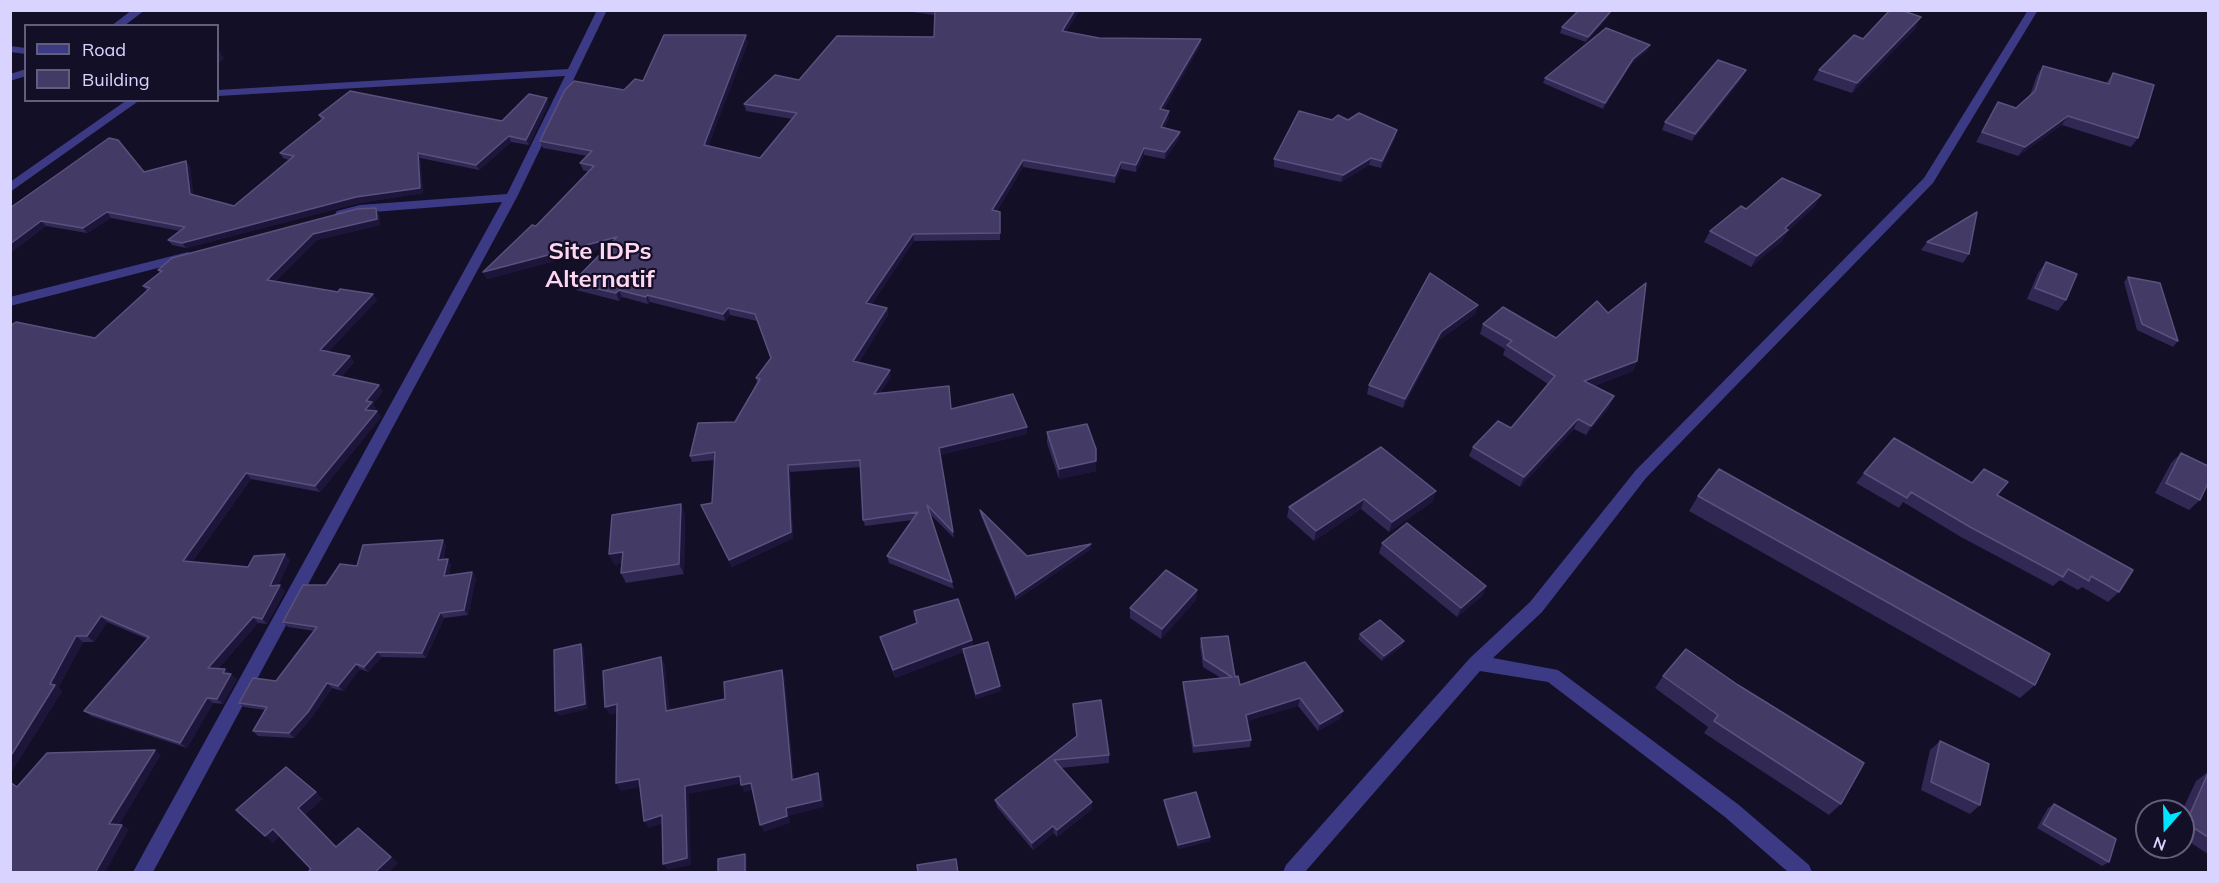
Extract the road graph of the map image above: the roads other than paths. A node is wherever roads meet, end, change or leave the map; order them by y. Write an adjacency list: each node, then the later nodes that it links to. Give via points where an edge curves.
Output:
1 (140, 10): 4 (street)
2 (602, 10): 5 (street)
3 (2033, 10): 13 (street, via 1929,180 1641,474 1536,607)
4 (119, 24)
5 (570, 72): 6 (street); 9 (street)
6 (219, 93)
7 (132, 102): 8 (street)
8 (10, 188)
9 (511, 197): 10 (street, via 360,209); 14 (street)
10 (326, 218)
11 (202, 252): 12 (street)
12 (10, 302)
13 (1476, 663): 15 (street); 16 (street, via 1552,675 1732,811)
14 (143, 873)
15 (1293, 873)
16 (1802, 873)

